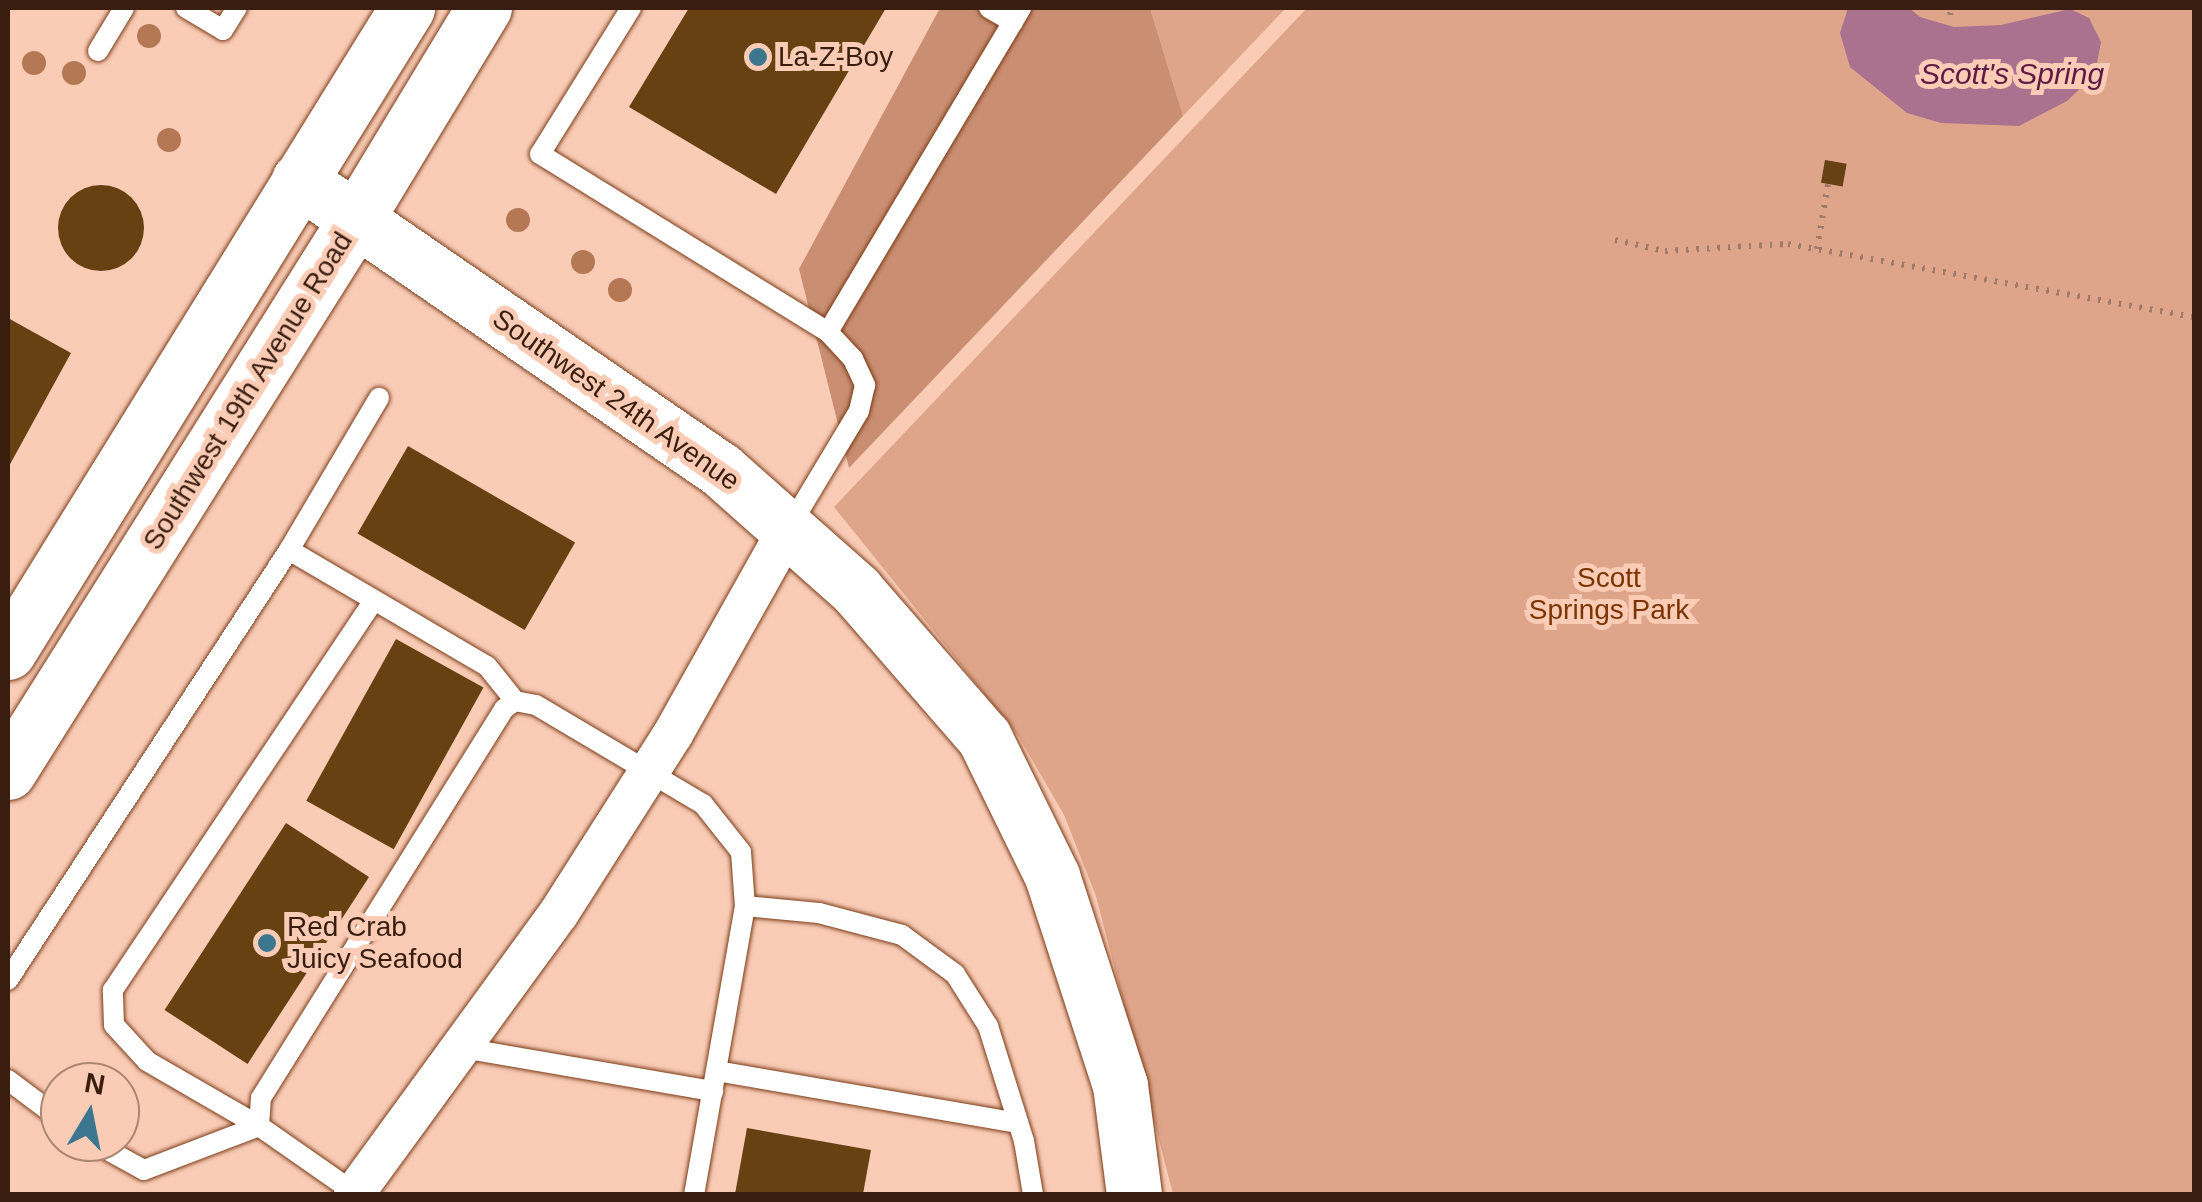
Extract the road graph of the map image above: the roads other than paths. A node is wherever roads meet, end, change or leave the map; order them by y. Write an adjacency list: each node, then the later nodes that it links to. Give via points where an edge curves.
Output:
1 (124, 8): 9 (lane)
2 (186, 8): 3 (lane, via 223,30)
3 (237, 8)
4 (407, 8): 10 (main road)
5 (484, 8): 11 (main road, Southwest 19th Avenue Road)
6 (631, 8): 12 (lane, via 540,154)
7 (989, 8): 8 (lane)
8 (1017, 15): 12 (lane)
9 (98, 51)
10 (299, 180): 11 (main road, Southwest 24th Avenue); 17 (main road)
11 (356, 219): 14 (main road, Southwest 24th Avenue, via 722,470); 19 (main road, Southwest 19th Avenue Road)
12 (828, 332): 14 (lane, via 866,385 859,411)
13 (379, 398): 15 (lane)
14 (788, 530): 20 (street); 33 (main road, Southwest 24th Avenue, via 856,590 984,737 1052,876 1120,1085)
15 (288, 550): 16 (lane); 22 (lane)
16 (374, 600): 18 (lane, via 487,666); 28 (lane, via 113,990 114,1025 147,1060)
17 (8, 652)
18 (515, 701): 20 (lane, via 536,704); 28 (lane, via 261,1098)
19 (8, 772)
20 (648, 772): 21 (lane, via 703,804 741,852); 23 (street)
21 (745, 906): 25 (lane); 27 (lane, via 819,913 902,935 955,974 988,1026)
22 (8, 980)
23 (463, 1048): 25 (lane); 30 (street)
24 (8, 1080): 26 (lane)
25 (715, 1081): 27 (lane); 31 (lane)
26 (40, 1104)
27 (1018, 1122): 32 (lane)
28 (259, 1126): 29 (lane, via 144,1170); 30 (lane)
29 (129, 1162)
30 (354, 1194)
31 (694, 1194)
32 (1033, 1194)
33 (1134, 1194)

